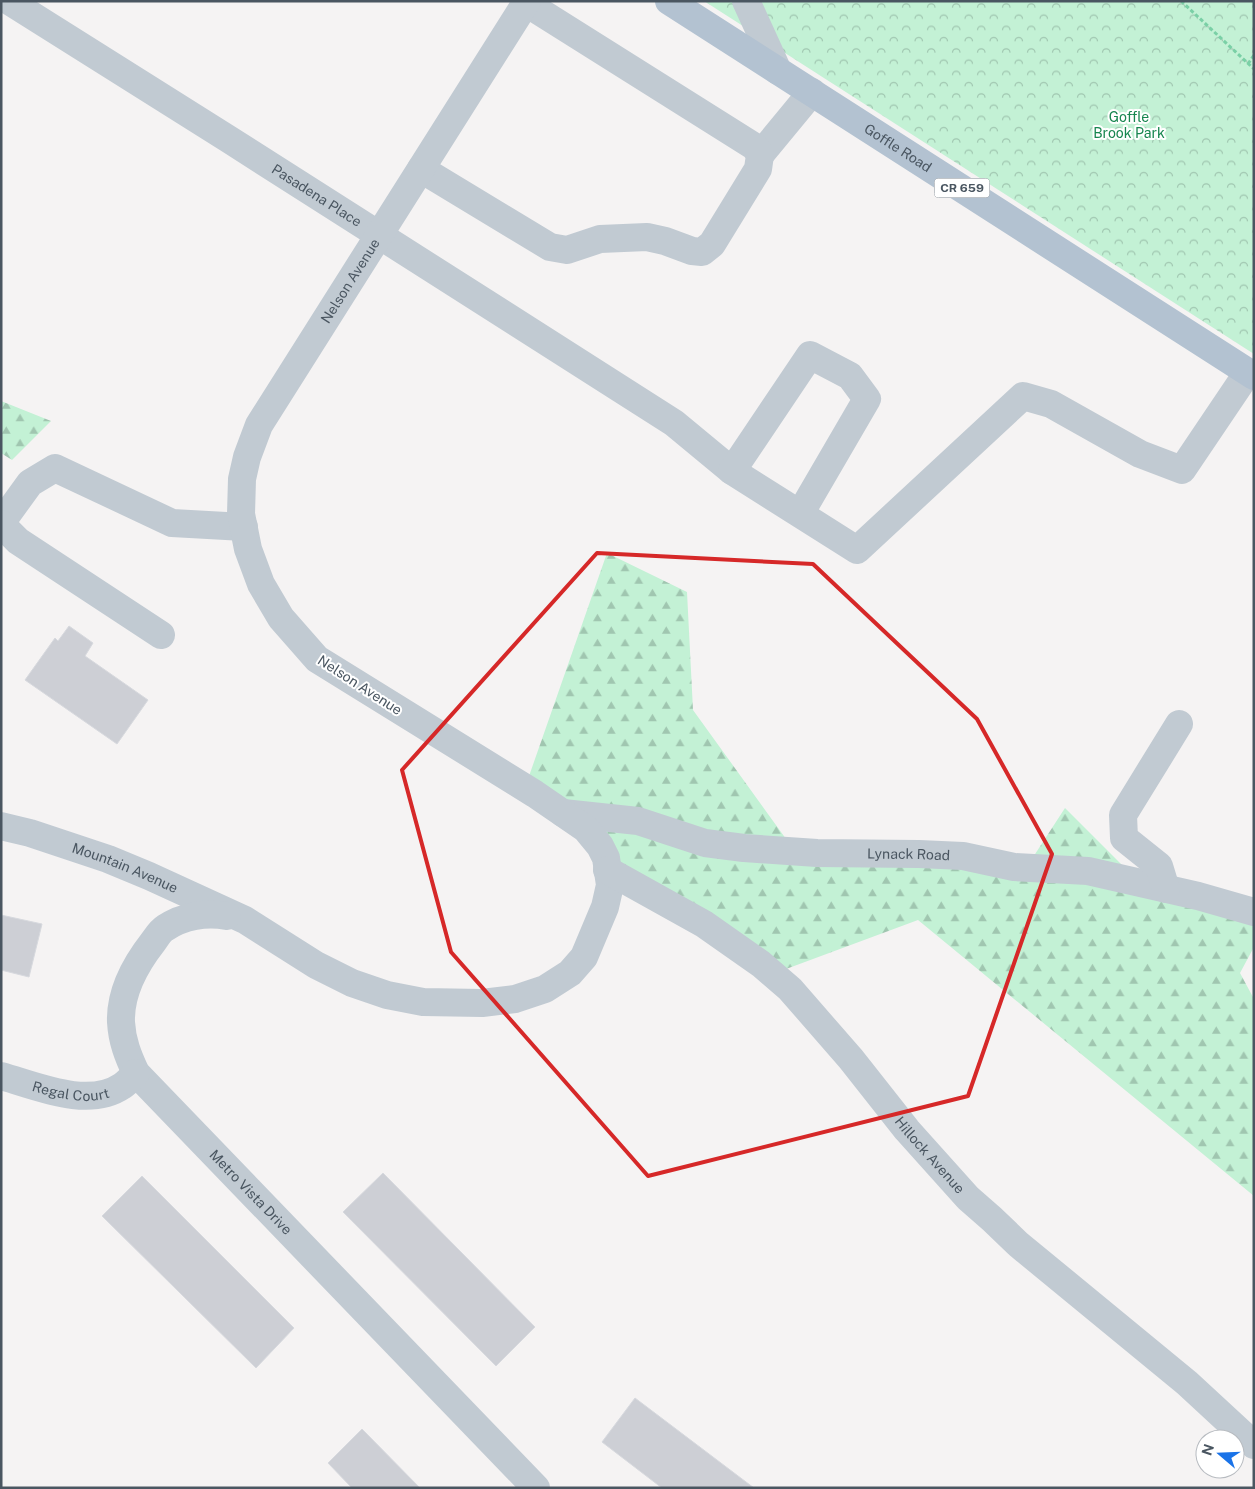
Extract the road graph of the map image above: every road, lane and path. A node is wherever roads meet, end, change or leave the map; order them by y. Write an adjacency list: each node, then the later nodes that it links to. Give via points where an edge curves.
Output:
1 (9, 1): 13 (street, Pasadena Place)
2 (669, 1): 9 (main road, Goffle Road / CR 659)
3 (746, 1): 9 (street)
4 (1181, 1): 7 (path)
5 (527, 2): 11 (street, via 755,147); 12 (street, Nelson Avenue)
6 (1254, 55): 7 (path)
7 (1248, 64): 8 (path)
8 (1254, 69)
9 (778, 71): 10 (main road, Goffle Road / CR 659)
10 (812, 92): 11 (street); 14 (main road, Goffle Road / CR 659)
11 (760, 156): 12 (street, via 753,178 712,244 702,252 647,237 600,239 567,250 550,247)
12 (421, 169): 13 (street, Nelson Avenue)
13 (380, 235): 15 (street, Pasadena Place, via 674,423); 18 (street, Nelson Avenue, via 259,425 242,479)
14 (1251, 374): 16 (street, Pasadena Place, via 1182,470 1140,454 1051,404 1024,396 857,550)
15 (732, 471): 16 (street, Pasadena Place); 16 (street, via 810,355 850,376 867,399)
16 (800, 514)
17 (1, 524): 18 (street, via 30,483 56,468 172,523); 19 (street, via 18,541)
18 (244, 527): 21 (street, Nelson Avenue, via 261,584 281,618 317,659)
19 (161, 636)
20 (1179, 724): 24 (street, via 1123,815 1124,838 1159,866)
21 (562, 813): 23 (street, Nelson Avenue, via 586,829 600,846); 24 (street, Lynack Road, via 638,821 705,843 744,848 963,856 1014,867 1088,871)
22 (1, 826): 26 (street, Mountain Avenue, via 108,859)
23 (607, 870): 26 (street, Nelson Avenue, via 610,885 605,907 584,957 570,973 545,989 515,999 482,1003 423,1002 387,995 352,983 316,965); 29 (street, Hillock Avenue, via 704,924 762,964 790,989 968,1198 1018,1244 1187,1383)
24 (1166, 889): 25 (street, Lynack Road)
25 (1254, 912)
26 (245, 920): 27 (street, Metro Vista Drive, via 214,914 188,917 163,928 149,947 135,967 124,995 121,1022 124,1048)
27 (136, 1073): 28 (street, Regal Court, via 122,1086 106,1094 84,1097); 30 (street, Metro Vista Drive)
28 (1, 1076)
29 (1254, 1445)
30 (536, 1488)

